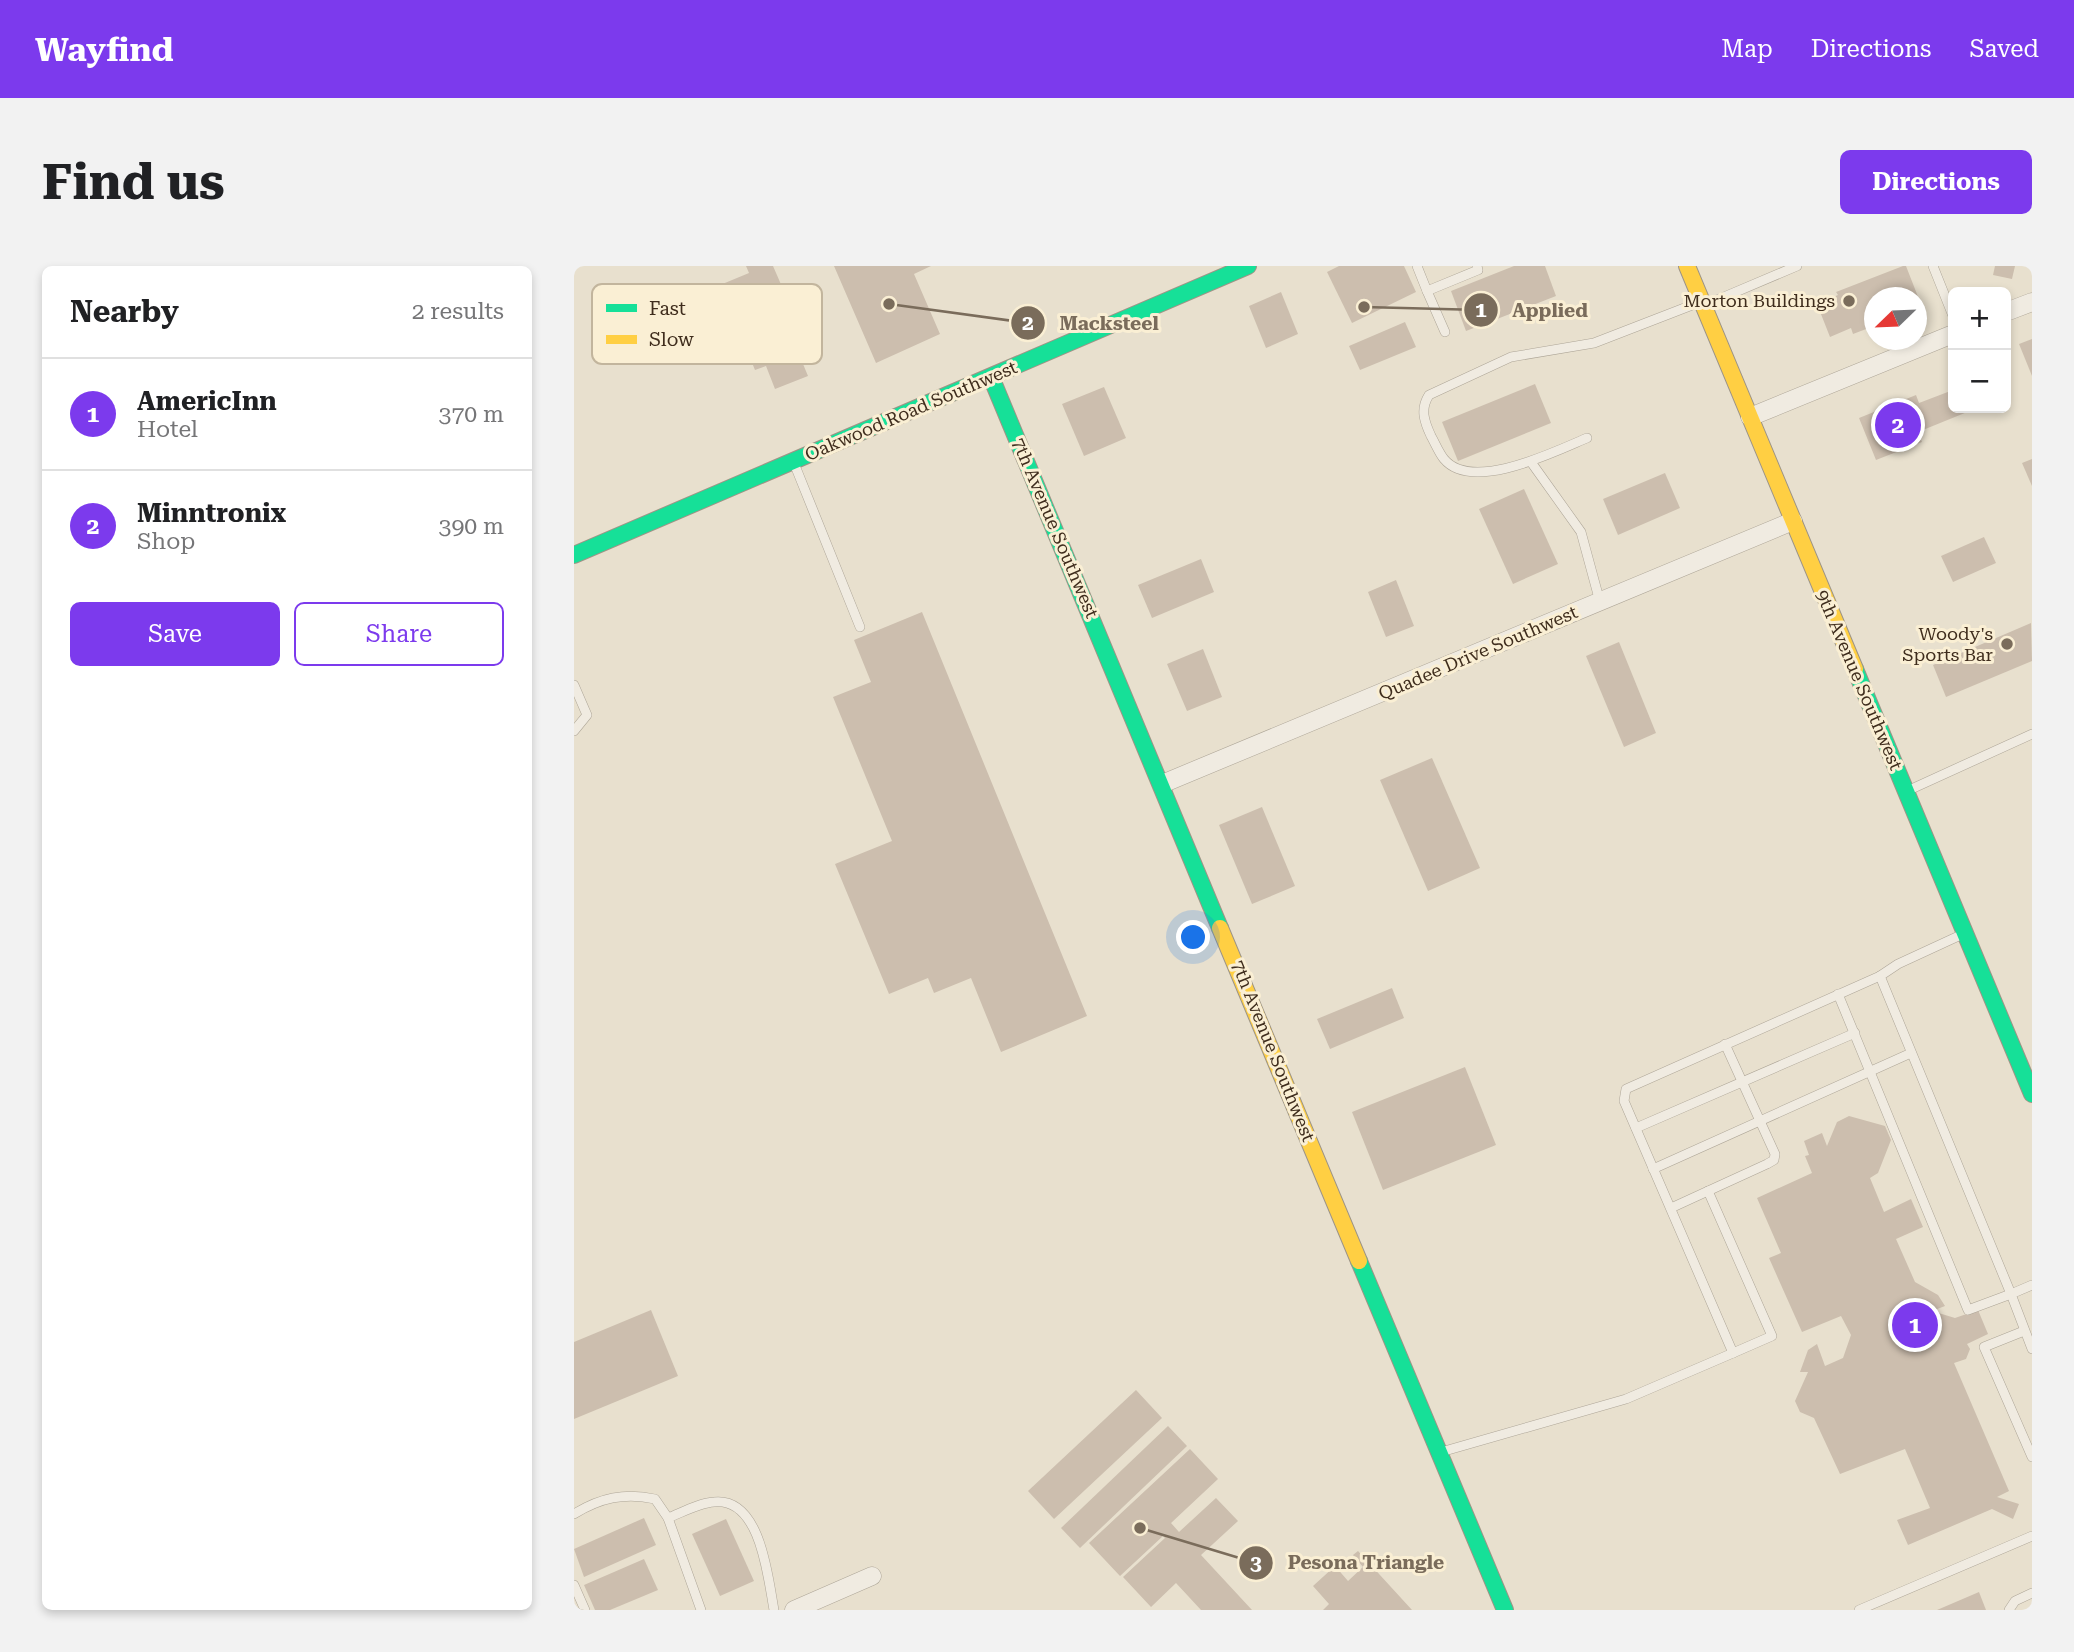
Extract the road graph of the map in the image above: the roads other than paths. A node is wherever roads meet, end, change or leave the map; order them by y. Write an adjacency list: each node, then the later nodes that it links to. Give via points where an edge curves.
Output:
1 (1248, 266): 14 (street, Oakwood Road Southwest)
2 (1417, 266): 7 (lane)
3 (1687, 266): 9 (street, 9th Avenue Southwest)
4 (1797, 266): 9 (lane)
5 (1933, 266): 10 (lane)
6 (1481, 267): 7 (lane)
7 (1427, 291): 12 (lane)
8 (2032, 302): 11 (street)
9 (1703, 304): 15 (street, 9th Avenue Southwest); 17 (lane, via 1594,343 1511,356 1429,395 1423,405 1425,424 1446,461 1470,473)
10 (1948, 304)
11 (2011, 311)
12 (1445, 332)
13 (1948, 336): 15 (street)
14 (991, 377): 18 (street, Oakwood Road Southwest); 26 (street, 7th Avenue Southwest)
15 (1750, 417): 19 (street, 9th Avenue Southwest)
16 (1587, 438): 17 (lane)
17 (1531, 461): 21 (lane, via 1581,532)
18 (793, 462): 20 (street, Oakwood Road Southwest); 22 (lane)
19 (1793, 521): 21 (street, Quadee Drive Southwest); 27 (street, 9th Avenue Southwest)
20 (574, 555)
21 (1600, 602): 26 (street, Quadee Drive Southwest)
22 (860, 627)
23 (574, 685): 24 (lane, via 587,715)
24 (574, 731)
25 (2032, 734): 27 (lane)
26 (1163, 784): 47 (street, 7th Avenue Southwest)
27 (1906, 791): 28 (street, 9th Avenue Southwest)
28 (1965, 933): 29 (lane); 36 (street, 9th Avenue Southwest)
29 (1880, 976): 30 (lane); 33 (lane)
30 (1838, 995): 31 (lane); 32 (lane)
31 (1855, 1033): 34 (lane); 35 (lane)
32 (1725, 1044): 35 (lane); 38 (lane, via 1626,1089 1624,1101)
33 (1911, 1053): 34 (lane); 43 (lane)
34 (1871, 1072): 37 (lane); 43 (lane, via 1969,1312)
35 (1742, 1082): 37 (lane); 38 (lane)
36 (2032, 1094)
37 (1760, 1122): 39 (lane); 40 (lane, via 1774,1160)
38 (1636, 1128): 39 (lane)
39 (1653, 1169): 41 (lane)
40 (1708, 1191): 41 (lane); 46 (lane, via 1772,1336)
41 (1671, 1208): 46 (lane)
42 (2032, 1285): 43 (lane)
43 (2011, 1294): 44 (lane)
44 (2024, 1331): 45 (lane); 48 (lane, via 1982,1343)
45 (2032, 1349)
46 (1733, 1353): 47 (lane, via 1626,1399)
47 (1440, 1452): 59 (street, 7th Avenue Southwest)
48 (2032, 1457)
49 (574, 1514): 50 (lane, via 608,1497 636,1494 655,1499)
50 (668, 1518): 56 (lane); 57 (lane, via 714,1502 729,1503 743,1512 761,1542)
51 (2032, 1536): 60 (lane)
52 (872, 1576): 58 (street)
53 (574, 1585): 55 (lane)
54 (2032, 1593): 61 (lane, via 2015,1601)
55 (584, 1610)
56 (701, 1610)
57 (774, 1610)
58 (794, 1610)
59 (1505, 1610)
60 (1859, 1610)
61 (2009, 1610)

